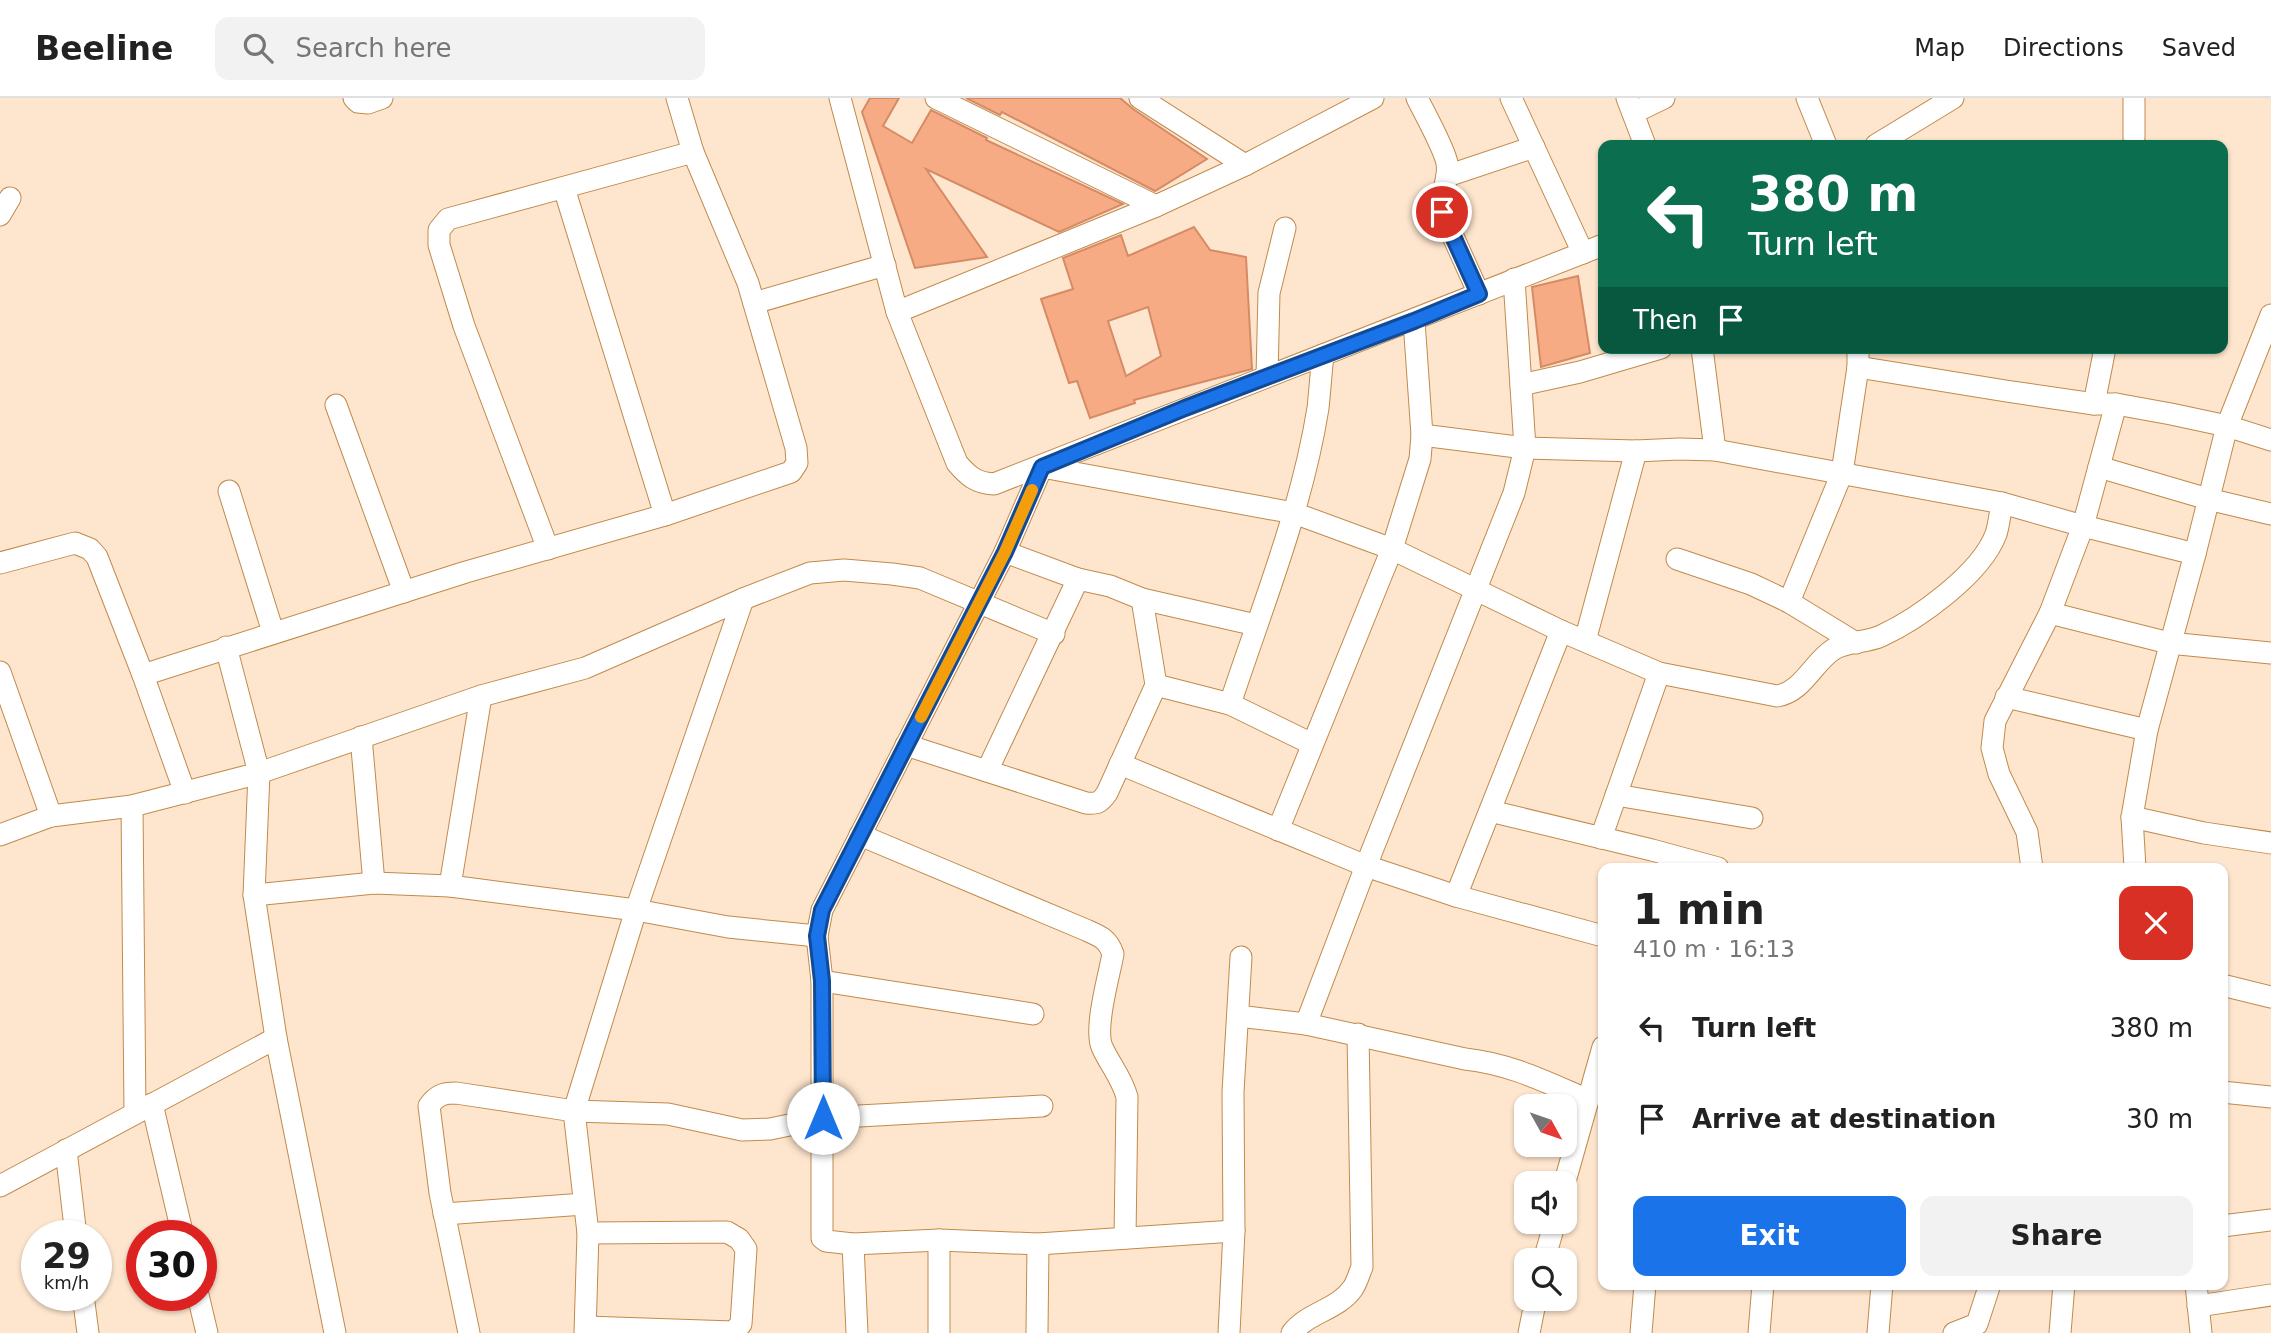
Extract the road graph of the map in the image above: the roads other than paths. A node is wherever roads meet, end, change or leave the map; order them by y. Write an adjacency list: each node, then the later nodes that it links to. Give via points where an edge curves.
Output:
1 (354, 98): 2 (street, via 368,103)
2 (382, 98)
3 (677, 98): 20 (street)
4 (840, 98): 27 (street)
5 (936, 98): 24 (street)
6 (1140, 98): 21 (street)
7 (1373, 98): 21 (street)
8 (1417, 98): 22 (street, via 1447,162)
9 (1511, 98): 19 (street)
10 (1664, 98): 14 (street)
11 (1807, 98): 17 (street)
12 (1951, 98): 18 (street)
13 (2134, 98): 15 (street)
14 (1630, 106): 16 (street)
15 (2134, 138)
16 (1643, 140)
17 (1824, 140)
18 (1885, 140)
19 (1534, 147): 22 (street); 26 (street)
20 (693, 152): 23 (street); 30 (street)
21 (1245, 165): 24 (street)
22 (1447, 176): 29 (street, via 1440,198 1442,212)
23 (564, 188): 57 (street); 59 (street, via 448,219 439,230 439,244 464,326)
24 (1156, 206): 31 (street)
25 (1285, 228): 39 (street, via 1269,293)
26 (1593, 249): 28 (street)
27 (885, 265): 30 (street); 31 (street)
28 (1514, 279): 29 (street); 40 (street)
29 (1479, 294): 33 (street)
30 (754, 303): 57 (street, via 797,463 791,472)
31 (897, 312): 49 (street, via 957,463 968,476 982,484 994,484)
32 (2271, 318): 43 (street)
33 (1414, 321): 37 (street); 44 (street)
34 (1641, 354): 40 (street)
35 (1703, 354): 47 (street)
36 (2105, 354): 41 (street)
37 (1322, 355): 39 (street); 55 (street, via 1318,406)
38 (1858, 358): 41 (street); 51 (street)
39 (1267, 376): 49 (street)
40 (1521, 385): 46 (street)
41 (2105, 404): 43 (street); 50 (street)
42 (336, 405): 67 (street)
43 (2227, 426): 45 (street); 53 (street)
44 (1422, 435): 46 (street); 60 (street, via 1420,459)
45 (2271, 440)
46 (1525, 448): 48 (street); 66 (street, via 1514,493)
47 (1715, 450): 48 (street); 51 (street)
48 (1636, 451): 77 (street)
49 (1042, 467): 55 (street); 61 (street)
50 (2099, 467): 53 (street); 58 (street)
51 (1842, 473): 54 (street); 70 (street)
52 (229, 491): 75 (street)
53 (2208, 499): 56 (street); 62 (street)
54 (2002, 503): 58 (street); 78 (street, via 1996,534 1980,561 1946,596 1883,635)
55 (1294, 513): 60 (street); 73 (street)
56 (2271, 514)
57 (665, 515): 59 (street)
58 (2083, 526): 62 (street); 72 (street)
59 (548, 549): 67 (street)
60 (1392, 549): 66 (street); 92 (street)
61 (1005, 552): 65 (street); 71 (street)
62 (2195, 554): 79 (street)
63 (1677, 559): 70 (street)
64 (0, 563): 84 (street, via 75,543 90,549 97,556)
65 (1078, 579): 69 (street); 76 (street)
66 (1476, 590): 74 (street); 113 (street)
67 (404, 592): 75 (street)
68 (743, 599): 71 (street, via 810,573 844,570 920,578); 86 (street, via 585,668); 118 (street)
69 (1142, 599): 73 (street); 85 (street)
70 (1789, 602): 78 (street)
71 (979, 604): 76 (street); 93 (street)
72 (2050, 612): 79 (street); 87 (street)
73 (1256, 625): 89 (street)
74 (1561, 631): 77 (street); 100 (street)
75 (273, 632): 80 (street)
76 (1054, 634): 95 (street)
77 (1585, 641): 83 (street)
78 (1856, 643): 83 (street, via 1834,649 1785,695)
79 (2169, 643): 81 (street); 90 (street)
80 (226, 647): 84 (street); 96 (street)
81 (2271, 653)
82 (0, 672): 88 (street)
83 (1659, 673): 98 (street)
84 (143, 675): 97 (street)
85 (1156, 685): 89 (street); 94 (street)
86 (481, 696): 91 (street); 115 (street)
87 (2006, 697): 90 (street); 111 (street, via 1995,721 1992,748 1999,774 2027,832)
88 (5, 698): 101 (street)
89 (1230, 704): 92 (street)
90 (2147, 730): 102 (street)
91 (361, 737): 96 (street); 114 (street)
92 (1312, 744): 104 (street)
93 (906, 745): 95 (street); 106 (street)
94 (1120, 764): 95 (street, via 1107,793 1096,804); 104 (street)
95 (987, 771)
96 (259, 773): 97 (street); 116 (street)
97 (185, 793): 99 (street)
98 (1615, 795): 103 (street); 107 (street)
99 (132, 806): 101 (street); 135 (street)
100 (1490, 811): 107 (street); 117 (street)
101 (51, 816): 105 (street)
102 (2132, 817): 108 (street); 112 (street)
103 (1752, 818)
104 (1278, 830): 113 (street)
105 (0, 835)
106 (860, 835): 120 (street, via 822,910); 149 (street, via 1104,937 1110,944 1113,954 1099,1031 1127,1097)
107 (1601, 838): 109 (street)
108 (2271, 843)
109 (1650, 859): 110 (street)
110 (1680, 863)
111 (2031, 863)
112 (2135, 863)
113 (1366, 866): 117 (street); 127 (street)
114 (374, 883): 115 (street); 116 (street)
115 (450, 886): 118 (street)
116 (254, 895): 129 (street)
117 (1456, 896): 119 (street)
118 (636, 910): 120 (street, via 707,924); 136 (street)
119 (1598, 935)
120 (817, 936): 122 (street)
121 (1241, 957): 126 (street)
122 (822, 981): 125 (street); 137 (street)
123 (2228, 987): 124 (street)
124 (2271, 998)
125 (1033, 1014)
126 (1238, 1016): 127 (street); 147 (street, via 1233,1092)
127 (1306, 1024): 128 (street)
128 (1357, 1034): 133 (street, via 1508,1066); 173 (street, via 1362,1267 1354,1287 1340,1301 1308,1318)
129 (276, 1038): 135 (street); 167 (street)
130 (1598, 1065): 133 (street)
131 (2228, 1093): 132 (street)
132 (2271, 1097)
133 (1588, 1100): 139 (street)
134 (1042, 1106): 137 (street)
135 (143, 1108): 138 (street); 144 (street)
136 (574, 1111): 137 (street, via 668,1114 742,1130); 141 (street); 142 (street, via 456,1093 435,1097 429,1106)
137 (823, 1118): 151 (street, via 822,1238)
138 (66, 1150): 140 (street); 143 (street)
139 (1568, 1171)
140 (0, 1186)
141 (584, 1204): 142 (street); 148 (street)
142 (444, 1214): 168 (street)
143 (74, 1220)
144 (178, 1220)
145 (2271, 1220): 146 (street)
146 (2228, 1225)
147 (1234, 1231): 149 (street); 172 (street)
148 (588, 1233): 164 (street); 164 (street, via 727,1232 746,1250 741,1324 733,1332)
149 (1125, 1238): 152 (street)
150 (939, 1240): 151 (street); 152 (street); 170 (street)
151 (853, 1244): 169 (street)
152 (1038, 1244): 171 (street)
153 (1645, 1290): 175 (street)
154 (1763, 1290): 176 (street)
155 (1881, 1290): 177 (street)
156 (1988, 1290): 178 (street, via 1978,1324)
157 (2064, 1290): 179 (street)
158 (2197, 1290): 160 (street)
159 (2271, 1295): 160 (street)
160 (2198, 1306): 180 (street)
161 (85, 1311): 165 (street)
162 (202, 1311): 166 (street)
163 (1533, 1311): 174 (street)
164 (586, 1330)
165 (88, 1333)
166 (207, 1333)
167 (335, 1333)
168 (469, 1333)
169 (857, 1333)
170 (939, 1333)
171 (1037, 1333)
172 (1229, 1333)
173 (1292, 1333)
174 (1529, 1333)
175 (1642, 1333)
176 (1759, 1333)
177 (1878, 1333)
178 (1954, 1333)
179 (2060, 1333)
180 (2201, 1333)

